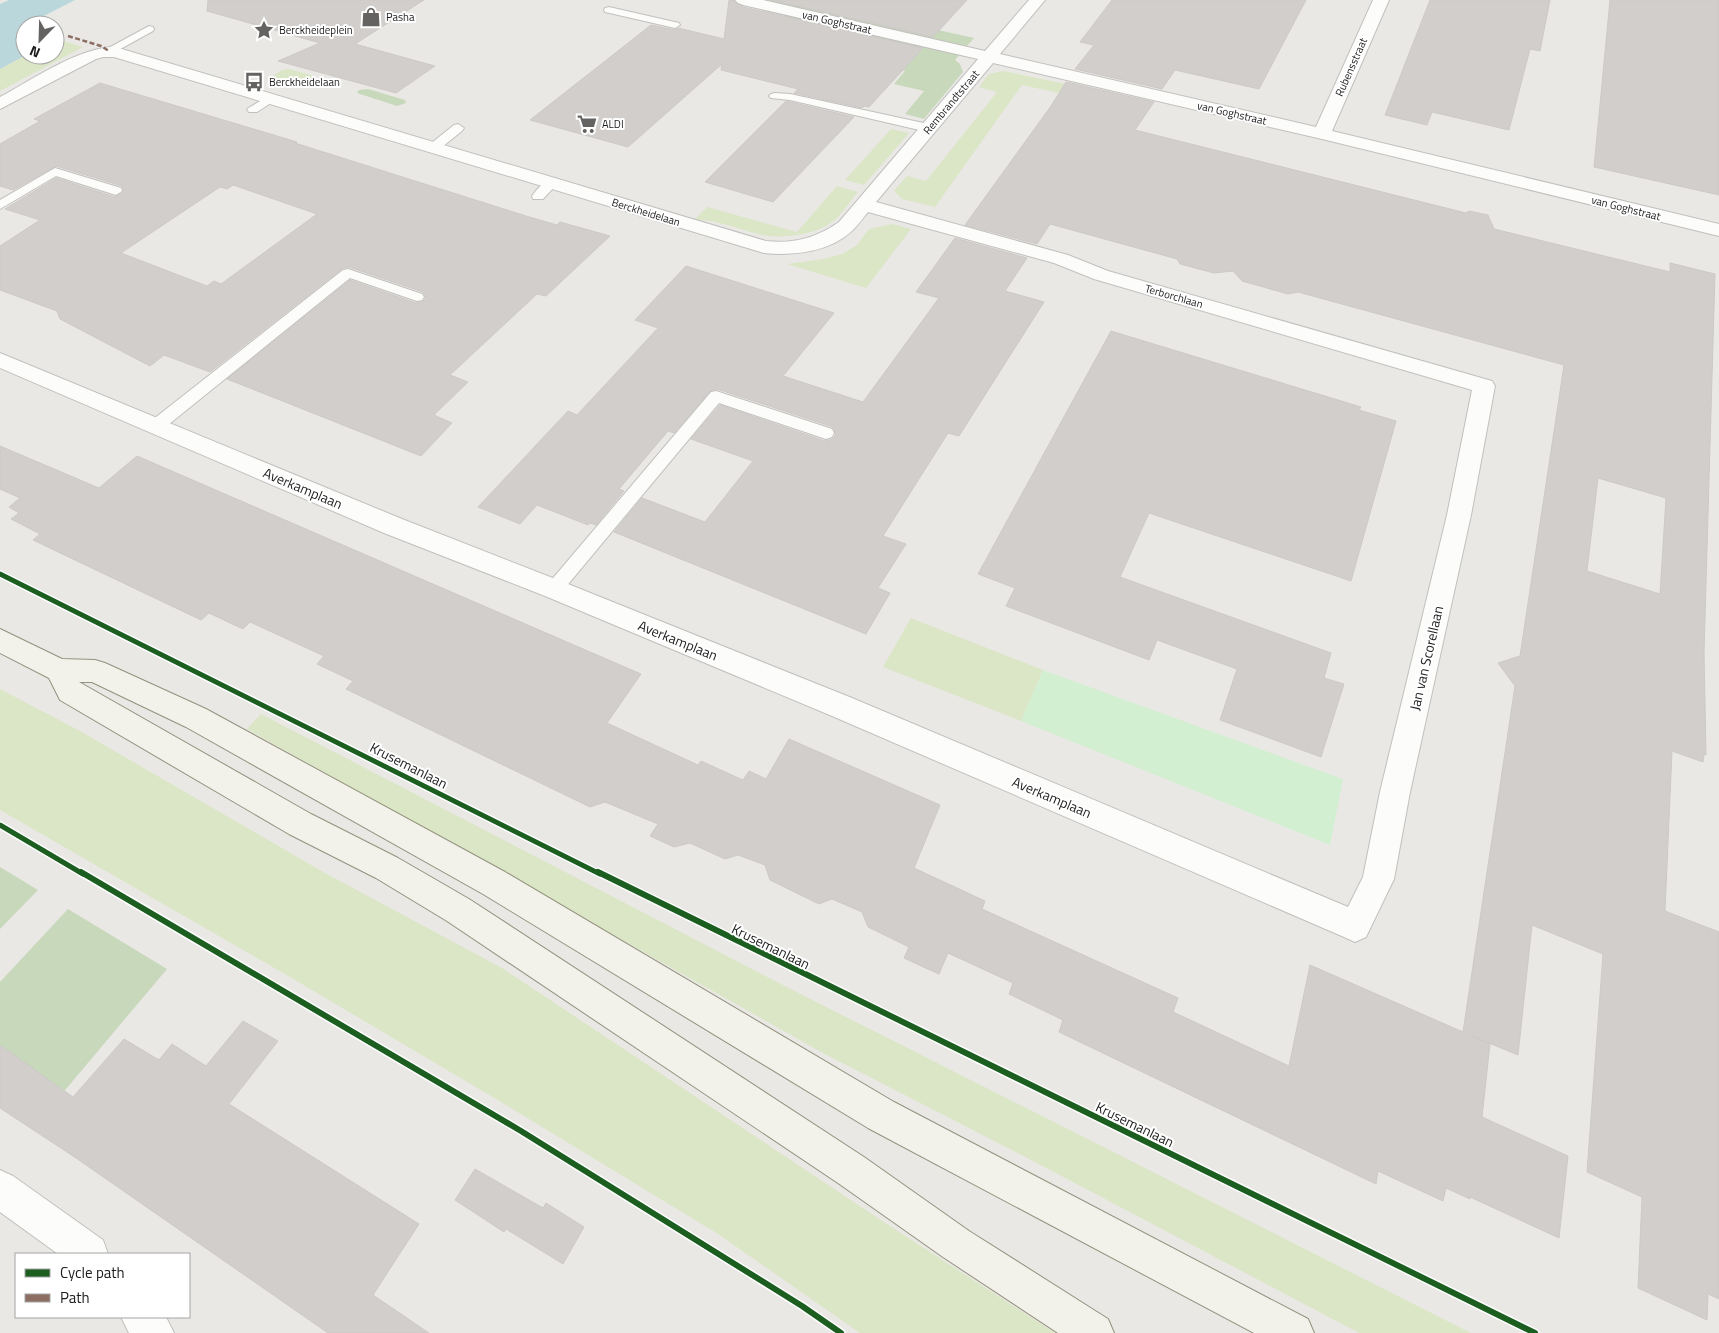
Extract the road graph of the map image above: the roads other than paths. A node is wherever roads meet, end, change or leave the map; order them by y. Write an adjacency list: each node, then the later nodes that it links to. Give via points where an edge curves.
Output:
1 (1037, 0): 8 (street, Rembrandtstraat)
2 (1381, 0): 15 (street, Rubensstraat)
3 (753, 1): 8 (street, van Goghstraat)
4 (622, 3): 5 (lane, via 609,10)
5 (675, 25)
6 (149, 29): 7 (lane)
7 (105, 52): 10 (street, Berckheidelaan); 11 (street, via 90,56)
8 (989, 57): 14 (street, Rembrandtstraat); 15 (street, van Goghstraat)
9 (775, 96): 14 (lane)
10 (270, 99): 12 (lane); 16 (street, Berckheidelaan)
11 (0, 104)
12 (253, 109)
13 (458, 128): 16 (lane)
14 (928, 128): 19 (street, Rembrandtstraat)
15 (1322, 134): 20 (street, van Goghstraat)
16 (433, 148): 19 (street, Berckheidelaan, via 545,190 778,249 802,248 835,235)
17 (116, 191): 18 (lane, via 55,172)
18 (0, 205)
19 (864, 205): 23 (street, Terborchlaan, via 1061,259 1101,275)
20 (1719, 230)
21 (416, 297): 24 (lane, via 348,273)
22 (0, 360): 24 (street, Averkamplaan)
23 (1484, 386): 29 (street, Jan van Scorellaan, via 1459,515 1378,879)
24 (158, 425): 26 (street, Averkamplaan, via 393,526)
25 (826, 434): 26 (lane, via 716,396)
26 (554, 589): 29 (street, Averkamplaan)
27 (0, 640): 28 (main road)
28 (59, 670): 34 (main road, via 70,692 458,910); 35 (main road, via 95,671 196,718 486,879 881,1115)
29 (1355, 926)
30 (0, 1189): 31 (street)
31 (87, 1253)
32 (143, 1318): 33 (street)
33 (154, 1333)
34 (1094, 1333)
35 (1294, 1333)

